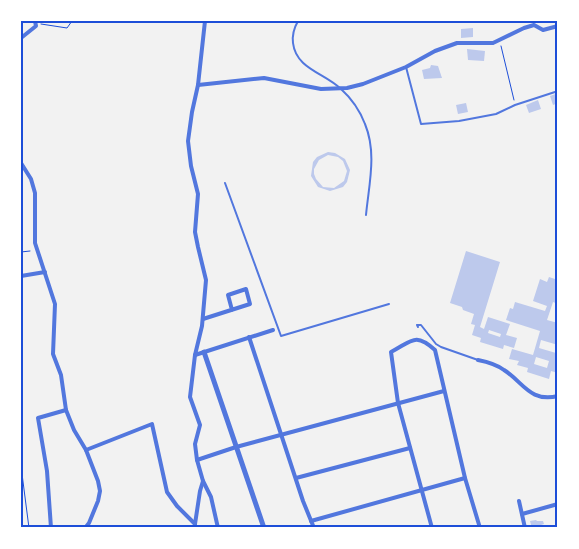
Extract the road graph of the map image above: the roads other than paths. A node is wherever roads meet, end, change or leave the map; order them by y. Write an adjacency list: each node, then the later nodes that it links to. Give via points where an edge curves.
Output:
1 (205, 21): 7 (street)
2 (298, 21): 8 (lane, via 293,36 296,54 311,70)
3 (36, 24): 5 (street)
4 (558, 26): 6 (street, via 544,30 534,24 493,43 457,43)
5 (21, 38)
6 (406, 67): 8 (street); 9 (lane, via 421,124 496,114)
7 (198, 85): 8 (street, via 264,78); 17 (street, via 188,141 198,194 195,232 206,280)
8 (341, 89): 12 (lane, via 360,112 370,137 372,161)
9 (558, 91)
10 (21, 163): 13 (street, via 34,185 35,243)
11 (226, 183): 19 (lane)
12 (366, 215)
13 (46, 272): 14 (street); 27 (street, via 55,304 54,354)
14 (21, 276)
15 (389, 304): 19 (lane, via 281,336)
16 (232, 310): 16 (street, via 250,304 246,289 228,295); 17 (street)
17 (203, 319): 22 (street)
18 (418, 327): 23 (lane, via 421,325 441,347)
19 (275, 329): 20 (street)
20 (250, 337): 21 (street); 28 (street)
21 (204, 352): 22 (street); 29 (street)
22 (194, 355): 32 (street, via 190,397 200,425 195,444)
23 (478, 360): 25 (street, via 493,363 506,371 531,394 551,398)
24 (444, 391): 26 (street); 26 (street, via 435,350 424,340 415,339 391,352); 34 (street)
25 (558, 396)
26 (398, 403): 28 (street); 30 (street)
27 (66, 410): 31 (street); 41 (street, via 38,418 47,471)
28 (282, 435): 29 (street); 33 (street)
29 (236, 447): 32 (street); 44 (street)
30 (410, 448): 33 (street); 36 (street)
31 (86, 450): 35 (street, via 152,424 167,492 195,524); 42 (street, via 100,491)
32 (198, 460): 35 (street)
33 (296, 478): 40 (street)
34 (466, 478): 36 (street); 47 (street)
35 (204, 481): 43 (street)
36 (422, 491): 40 (street); 46 (street)
37 (518, 501): 39 (street)
38 (558, 504): 39 (street)
39 (522, 514): 48 (street)
40 (311, 521): 45 (street)
41 (51, 528)
42 (85, 528)
43 (218, 528)
44 (264, 528)
45 (314, 528)
46 (432, 528)
47 (480, 528)
48 (525, 528)

